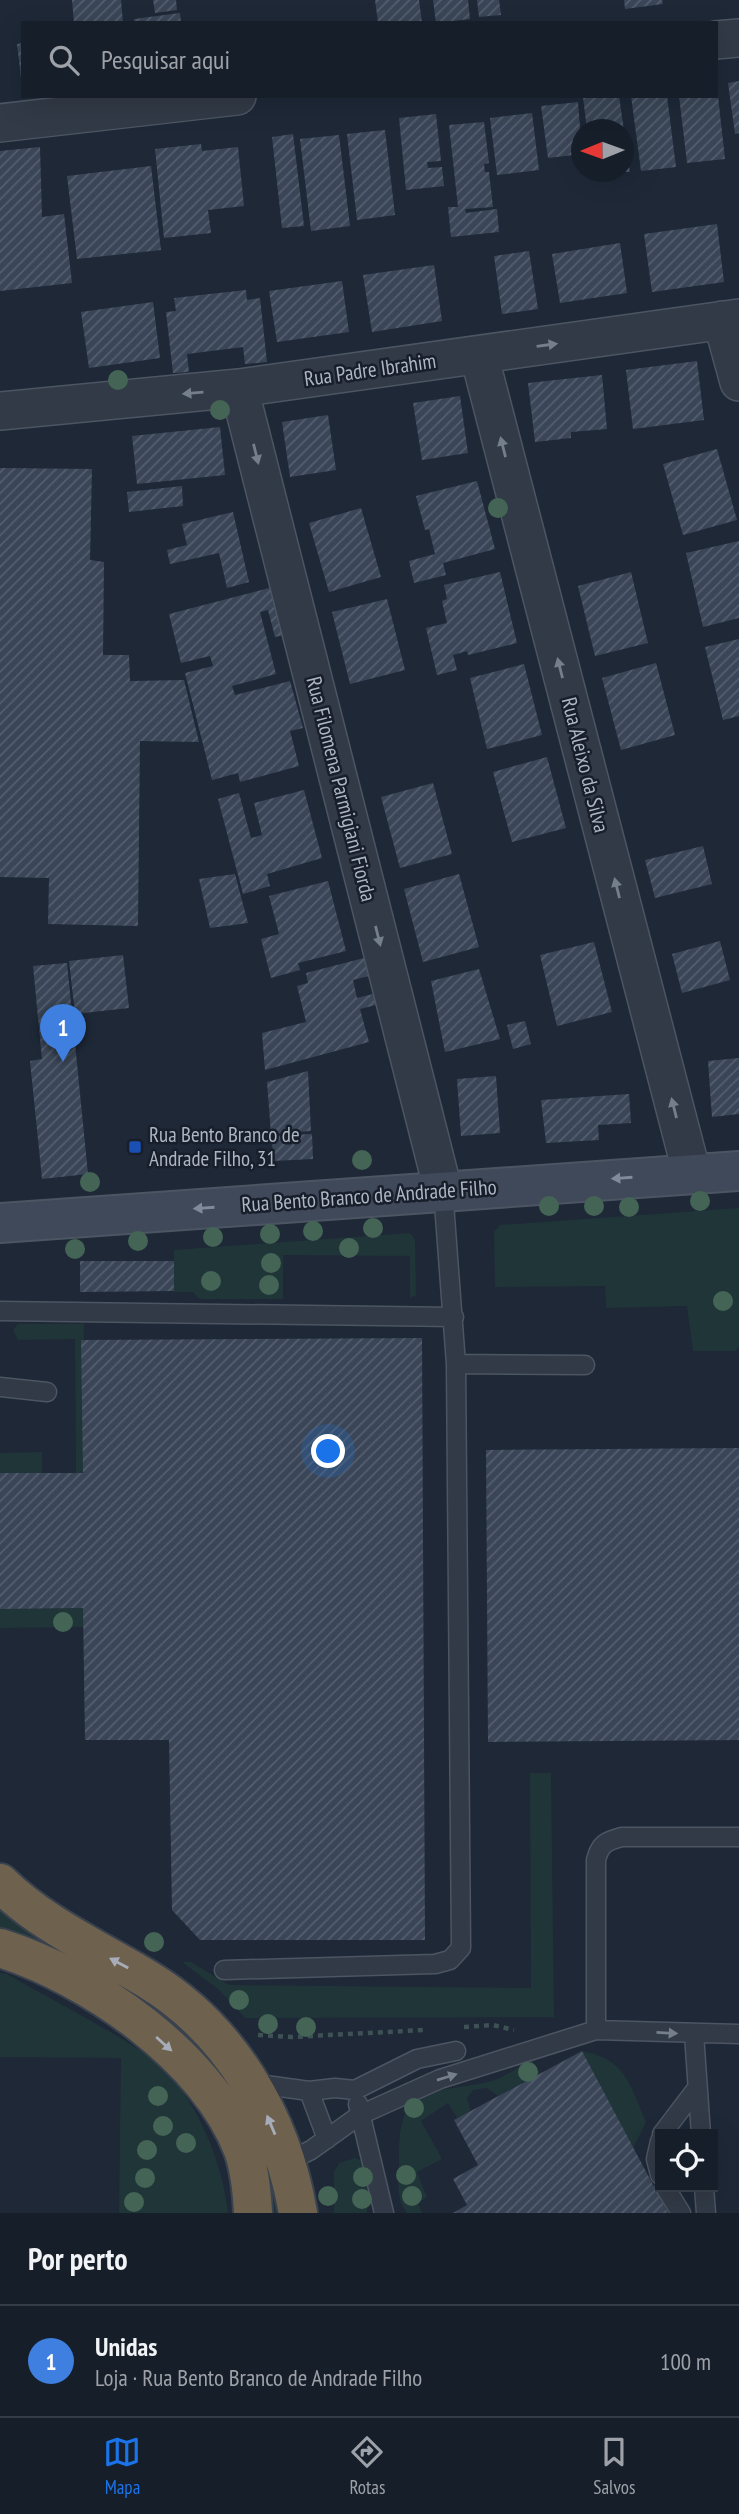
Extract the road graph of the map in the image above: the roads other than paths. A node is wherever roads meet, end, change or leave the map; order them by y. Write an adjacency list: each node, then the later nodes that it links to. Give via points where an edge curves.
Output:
1 (739, 37): 2 (street)
2 (718, 40)
3 (219, 98): 4 (street)
4 (0, 123)
5 (731, 319): 6 (street, Rua Padre Ibrahim, one-way to 5); 7 (street)
6 (479, 355): 8 (street, Rua Padre Ibrahim); 11 (street, Rua Aleixo da Silva, one-way to 6)
7 (739, 382)
8 (239, 388): 9 (street, Rua Padre Ibrahim, one-way to 9); 12 (street, Rua Filomena Parmigiani Fiorda, one-way to 12)
9 (0, 411)
10 (739, 1171): 11 (street, Rua Bento Branco de Andrade Filho)
11 (692, 1174): 12 (street, Rua Bento Branco de Andrade Filho, one-way to 12)
12 (443, 1190): 13 (street, Rua Bento Branco de Andrade Filho, one-way to 13); 15 (lane)
13 (0, 1223)
14 (0, 1311): 15 (lane)
15 (454, 1317): 16 (lane)
16 (456, 1364): 17 (lane); 23 (lane, via 461,1948 450,1960 435,1964)
17 (585, 1365)
18 (0, 1387): 19 (lane)
19 (47, 1392)
20 (739, 1837): 24 (lane, via 622,1837 600,1846)
21 (0, 1883): 28 (highway, one-way to 21, via 212,2029 185,2005 71,1938)
22 (0, 1948): 39 (highway, one-way to 39, via 97,1995 190,2067 224,2113 243,2151)
23 (224, 1970)
24 (596, 2030): 25 (lane, one-way to 25); 32 (lane, one-way to 24, via 440,2079)
25 (694, 2034): 26 (lane); 29 (lane)
26 (739, 2034)
27 (456, 2051): 30 (lane, via 417,2059)
28 (250, 2083): 31 (lane); 36 (highway, one-way to 28)
29 (697, 2088): 33 (lane); 34 (lane)
30 (355, 2090): 31 (lane); 32 (lane)
31 (309, 2091): 35 (lane)
32 (360, 2115): 35 (lane); 41 (lane)
33 (666, 2129)
34 (701, 2129)
35 (327, 2139): 36 (lane)
36 (287, 2162): 40 (highway)
37 (668, 2192): 42 (lane)
38 (704, 2192): 43 (lane)
39 (253, 2213)
40 (298, 2213)
41 (384, 2213)
42 (681, 2213)
43 (706, 2213)

